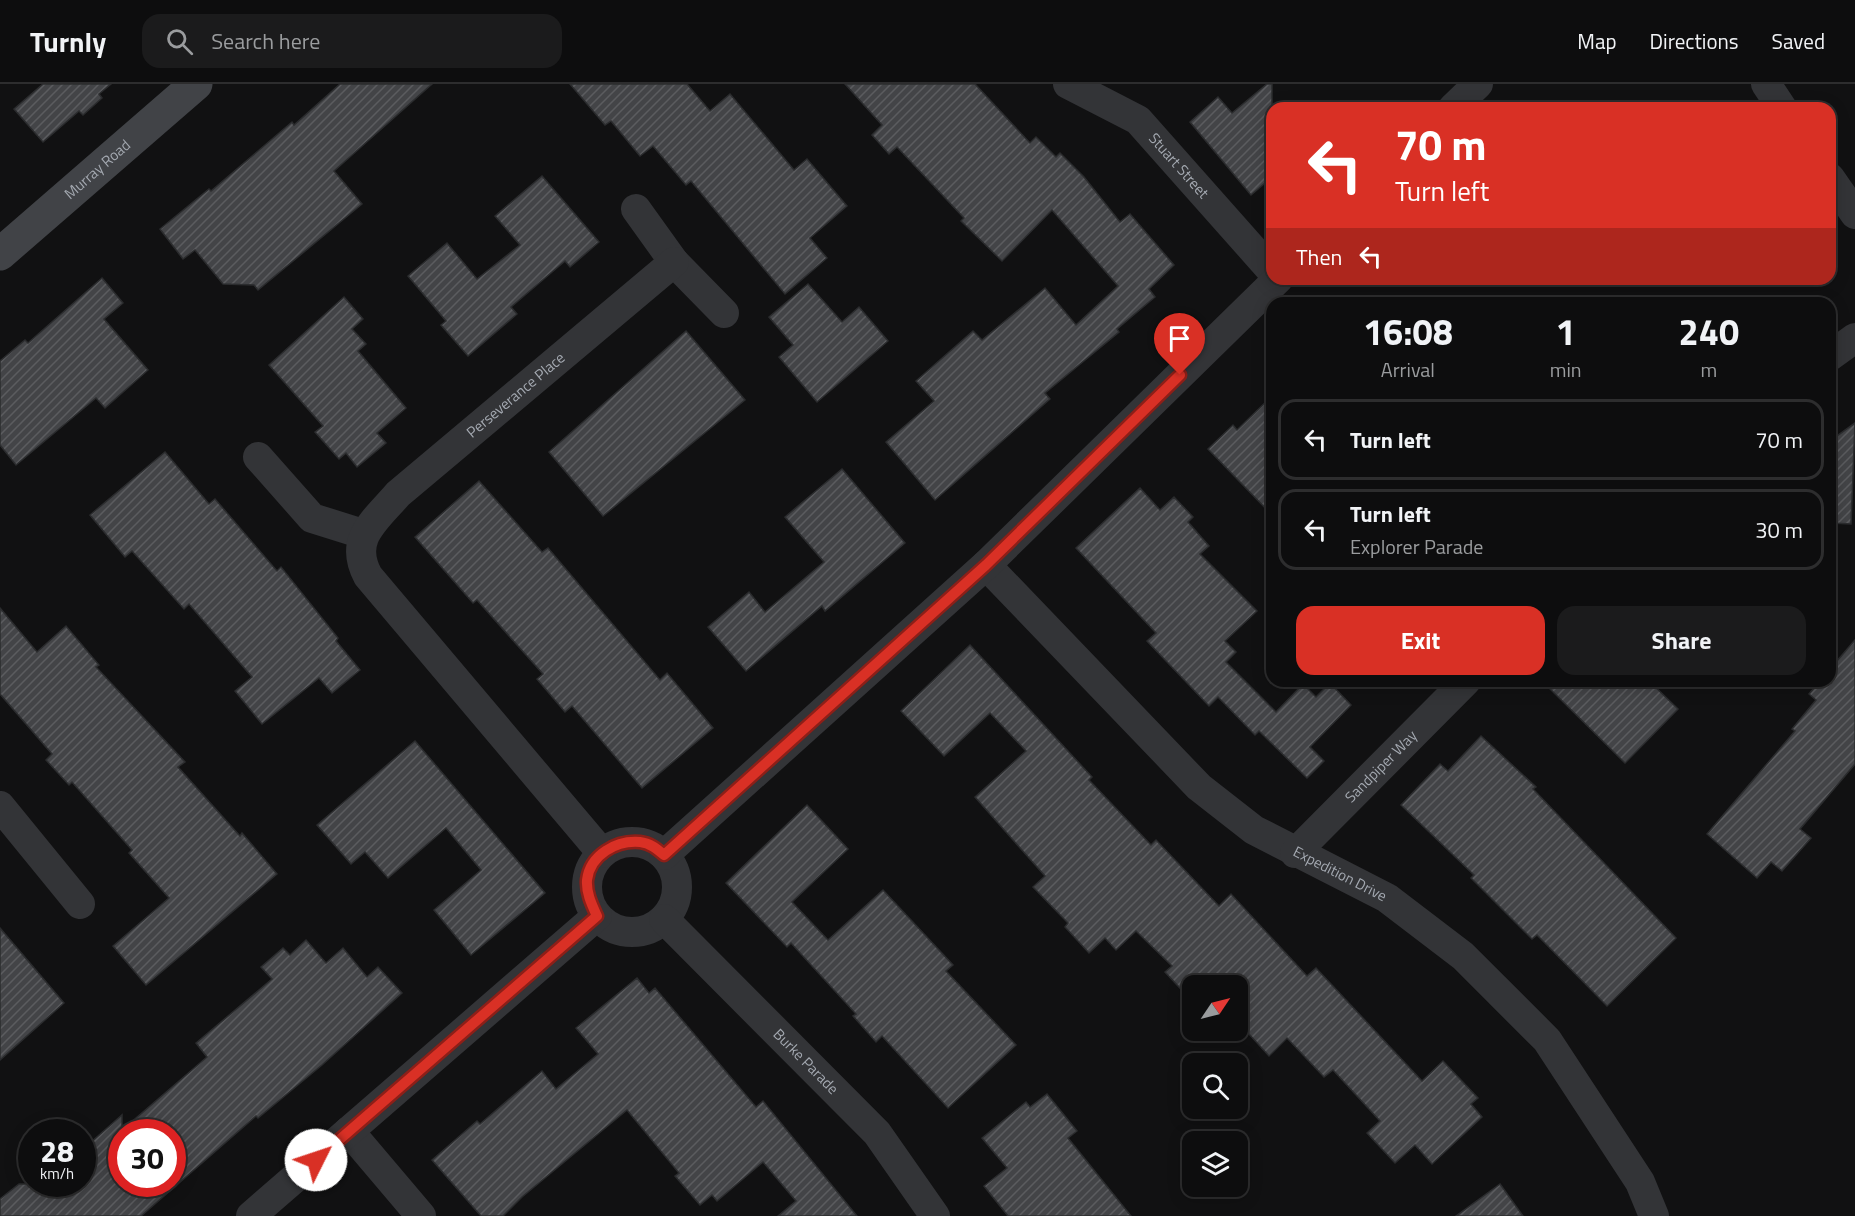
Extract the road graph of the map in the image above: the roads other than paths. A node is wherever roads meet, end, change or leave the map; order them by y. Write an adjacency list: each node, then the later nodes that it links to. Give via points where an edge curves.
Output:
1 (196, 84): 10 (street, Murray Road)
2 (1068, 84): 12 (street, Stuart Street, via 1138,120)
3 (1478, 84): 5 (street)
4 (1766, 84): 6 (street)
5 (1459, 102)
6 (1778, 102)
7 (1836, 187): 9 (street)
8 (636, 209): 11 (street)
9 (1855, 214)
10 (0, 254)
11 (674, 262): 14 (street); 18 (street, Perseverance Place, via 398,494)
12 (1266, 264)
13 (1272, 285): 19 (street)
14 (724, 313)
15 (1855, 338): 16 (street)
16 (1836, 352)
17 (258, 457): 18 (street, via 312,518)
18 (363, 534): 22 (street, via 359,561 368,576)
19 (986, 565): 23 (street, Expedition Drive, via 1199,787 1254,830); 24 (street)
20 (1460, 687): 23 (street, Sandpiper Way)
21 (4, 821): 25 (street)
22 (602, 853): 24 (street, via 622,844 640,842); 26 (street, via 587,879 588,895)
23 (1295, 854): 32 (street, Expedition Drive, via 1387,898 1463,956 1547,1040 1640,1182)
24 (664, 855): 27 (street, via 676,878 677,895)
25 (80, 904)
26 (597, 916): 27 (street, via 624,932 658,925); 28 (street)
27 (664, 919): 31 (street, Burke Parade, via 877,1133)
28 (349, 1131): 29 (street); 30 (street)
29 (251, 1216)
30 (421, 1216)
31 (935, 1216)
32 (1654, 1216)

